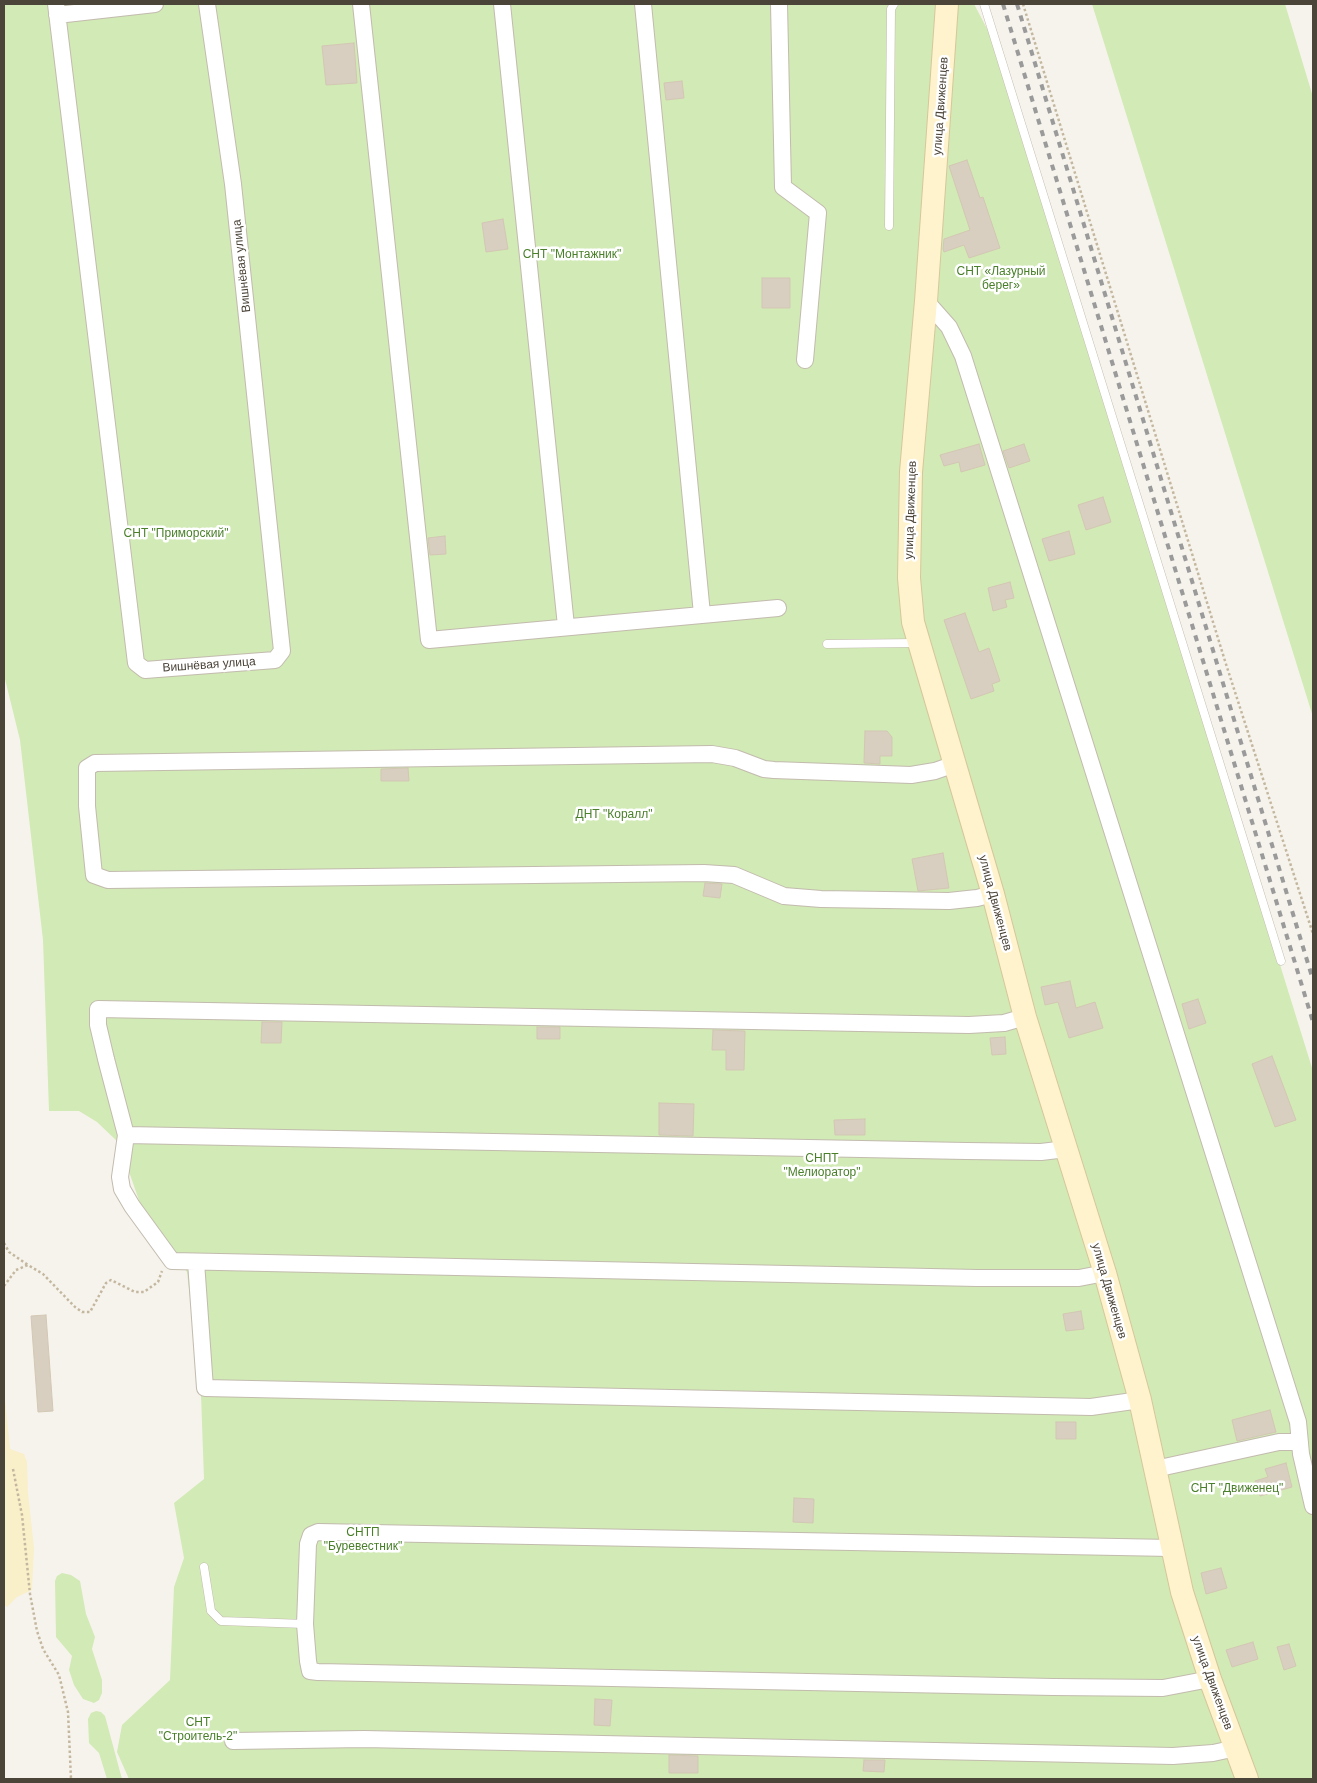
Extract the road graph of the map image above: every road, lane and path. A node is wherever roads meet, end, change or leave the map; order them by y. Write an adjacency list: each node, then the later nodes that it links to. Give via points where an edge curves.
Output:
1 (155, 4): 11 (street, Вишнёвая улица)
2 (207, 4): 11 (street, Вишнёвая улица, via 233,184 282,651 275,660 145,670 136,663)
3 (361, 4): 17 (street, via 428,640)
4 (502, 4): 17 (street)
5 (643, 4): 16 (street)
6 (780, 4): 14 (street, via 783,187 818,213)
7 (894, 4): 12 (lane, via 891,9)
8 (947, 4): 13 (street, улица Движенцев)
9 (984, 4): 23 (lane)
10 (1023, 4): 22 (path, via 1225,661)
11 (56, 9)
12 (889, 226)
13 (926, 301): 18 (street, улица Движенцев, via 910,482 909,594); 34 (street, via 949,327 963,356)
14 (805, 360)
15 (778, 608): 16 (street)
16 (702, 614): 17 (street)
17 (566, 626)
18 (918, 643): 19 (lane); 20 (street, улица Движенцев)
19 (827, 644)
20 (955, 764): 21 (street, улица Движенцев); 21 (street, via 922,774 903,775 764,769 735,758 712,754 95,763 87,768 87,806 94,875 108,880 704,873 734,875 776,894 812,898 949,901)
21 (993, 894): 24 (street, улица Движенцев)
22 (1313, 934)
23 (1281, 961)
24 (1025, 1017): 25 (street, via 1004,1023 969,1025 98,1009 98,1025); 26 (street, улица Движенцев)
25 (126, 1135): 26 (street, via 966,1151); 28 (street, via 120,1177 122,1189)
26 (1066, 1149): 31 (street, улица Движенцев)
27 (4, 1243): 30 (path, via 9,1252)
28 (172, 1261): 29 (street); 30 (path, via 162,1269 154,1287 144,1292 136,1292 111,1280 106,1283 90,1312 82,1312 75,1307 42,1274)
29 (196, 1262): 31 (street, via 1017,1278 1079,1278); 33 (street, via 205,1388 1091,1408)
30 (28, 1265): 32 (path, via 16,1270)
31 (1105, 1273): 33 (street, улица Движенцев)
32 (4, 1286)
33 (1140, 1400): 36 (street, улица Движенцев)
34 (1306, 1439): 36 (street, via 1278,1442); 37 (street)
35 (12, 1469): 44 (path, via 22,1515 37,1631 43,1649 59,1675 68,1712)
36 (1155, 1469): 38 (street, улица Движенцев)
37 (1313, 1506)
38 (1171, 1548): 40 (street, via 318,1532 311,1535 308,1544); 41 (street, улица Движенцев)
39 (204, 1566): 40 (lane, via 211,1611 221,1621)
40 (305, 1624): 41 (street, via 310,1671 318,1672 1164,1688)
41 (1210, 1679): 43 (street, улица Движенцев)
42 (233, 1741): 43 (street, via 364,1739 1173,1756)
43 (1236, 1748): 45 (street, улица Движенцев)
44 (71, 1779)
45 (1247, 1779)

